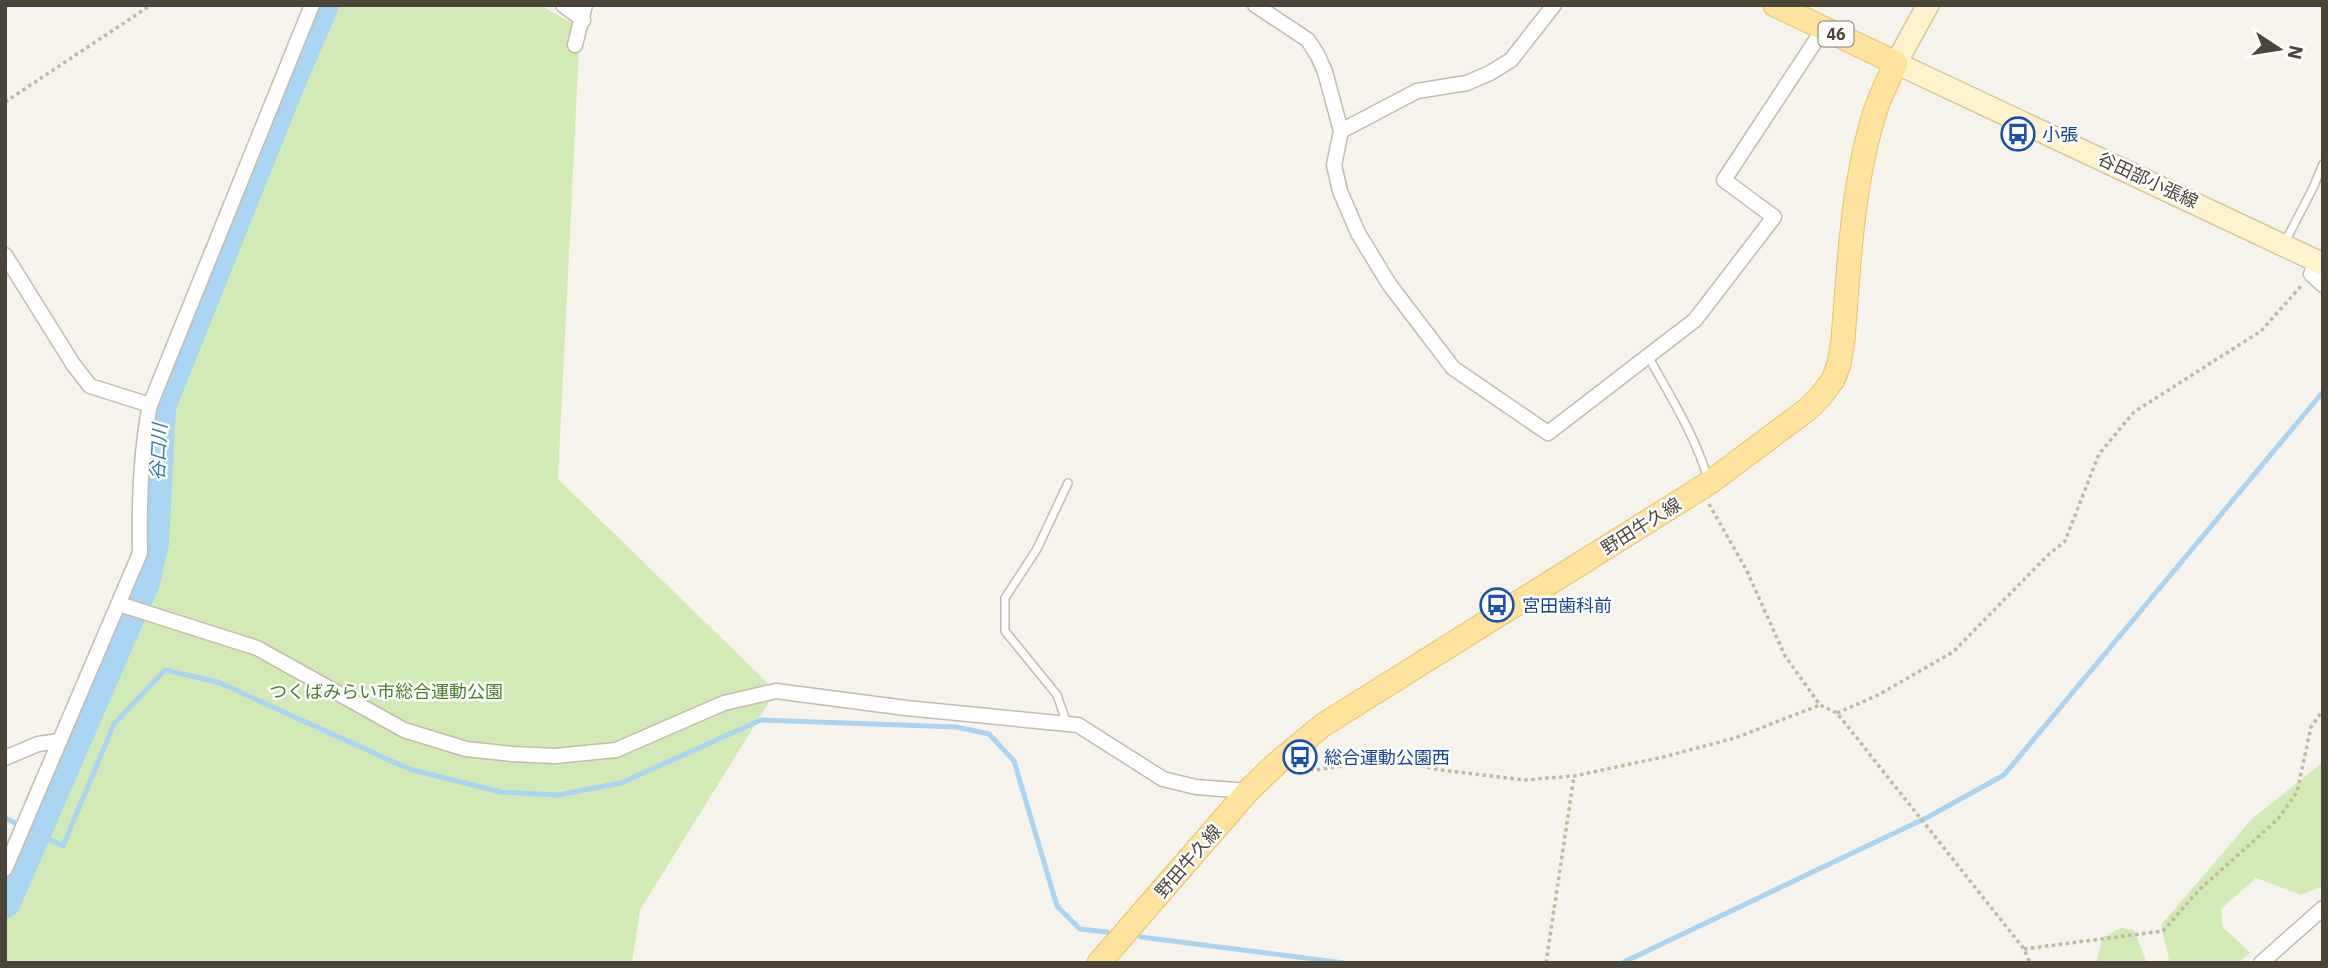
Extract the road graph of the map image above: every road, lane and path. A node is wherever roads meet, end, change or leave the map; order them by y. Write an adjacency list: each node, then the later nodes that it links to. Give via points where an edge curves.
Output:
1 (151, 5): 13 (path)
2 (312, 5): 21 (street)
3 (563, 5): 9 (street)
4 (1255, 5): 14 (street, via 1308,40 1325,72)
5 (1554, 5): 14 (street, via 1511,60 1490,73 1466,83 1417,91)
6 (1775, 5): 8 (main road, 46)
7 (1928, 5): 12 (main road)
8 (1805, 12): 10 (main road, 46)
9 (584, 13): 11 (street)
10 (1824, 28): 12 (main road, 46); 20 (street, via 1724,180 1773,217 1695,320)
11 (575, 46)
12 (1896, 63): 16 (main road, 谷田部小張線); 23 (main road, 野田牛久線, via 1875,110 1863,159 1843,340 1833,380 1808,409)
13 (5, 102)
14 (1341, 131): 20 (street, via 1334,165 1358,233 1389,284 1453,368 1548,433)
15 (2323, 164): 16 (lane)
16 (2284, 245): 18 (main road, 谷田部小張線)
17 (5, 255): 21 (street, via 90,386)
18 (2317, 266): 19 (street); 27 (path, via 2261,331 2134,412 2099,454 2065,541 1953,652)
19 (2323, 285)
20 (1648, 356): 23 (lane, via 1701,455)
21 (150, 405): 24 (street, via 139,497 140,554)
22 (1068, 483): 28 (lane, via 1037,549 1005,598 1005,631 1057,695)
23 (1705, 486): 25 (path, via 1786,656); 31 (main road, 野田牛久線, via 1378,689 1323,725)
24 (119, 604): 28 (street, via 257,648 404,730 466,749 555,756 616,750 724,703 776,691); 29 (street)
25 (1820, 705): 27 (path); 32 (path, via 1735,738)
26 (2323, 709): 36 (path, via 2311,727 2297,792 2278,819 2199,890 2163,931)
27 (1837, 713): 36 (path)
28 (1067, 724): 33 (street, via 1078,725 1163,779 1196,788)
29 (60, 741): 30 (street, via 38,744); 34 (street)
30 (5, 758)
31 (1276, 764): 32 (path, via 1315,770 1390,760 1524,780); 33 (main road, 野田牛久線)
32 (1574, 776): 38 (path)
33 (1248, 791): 37 (main road, 野田牛久線)
34 (5, 869)
35 (2323, 908): 40 (street)
36 (2024, 949): 39 (path)
37 (1099, 963)
38 (1546, 963)
39 (2030, 963)
40 (2261, 963)

